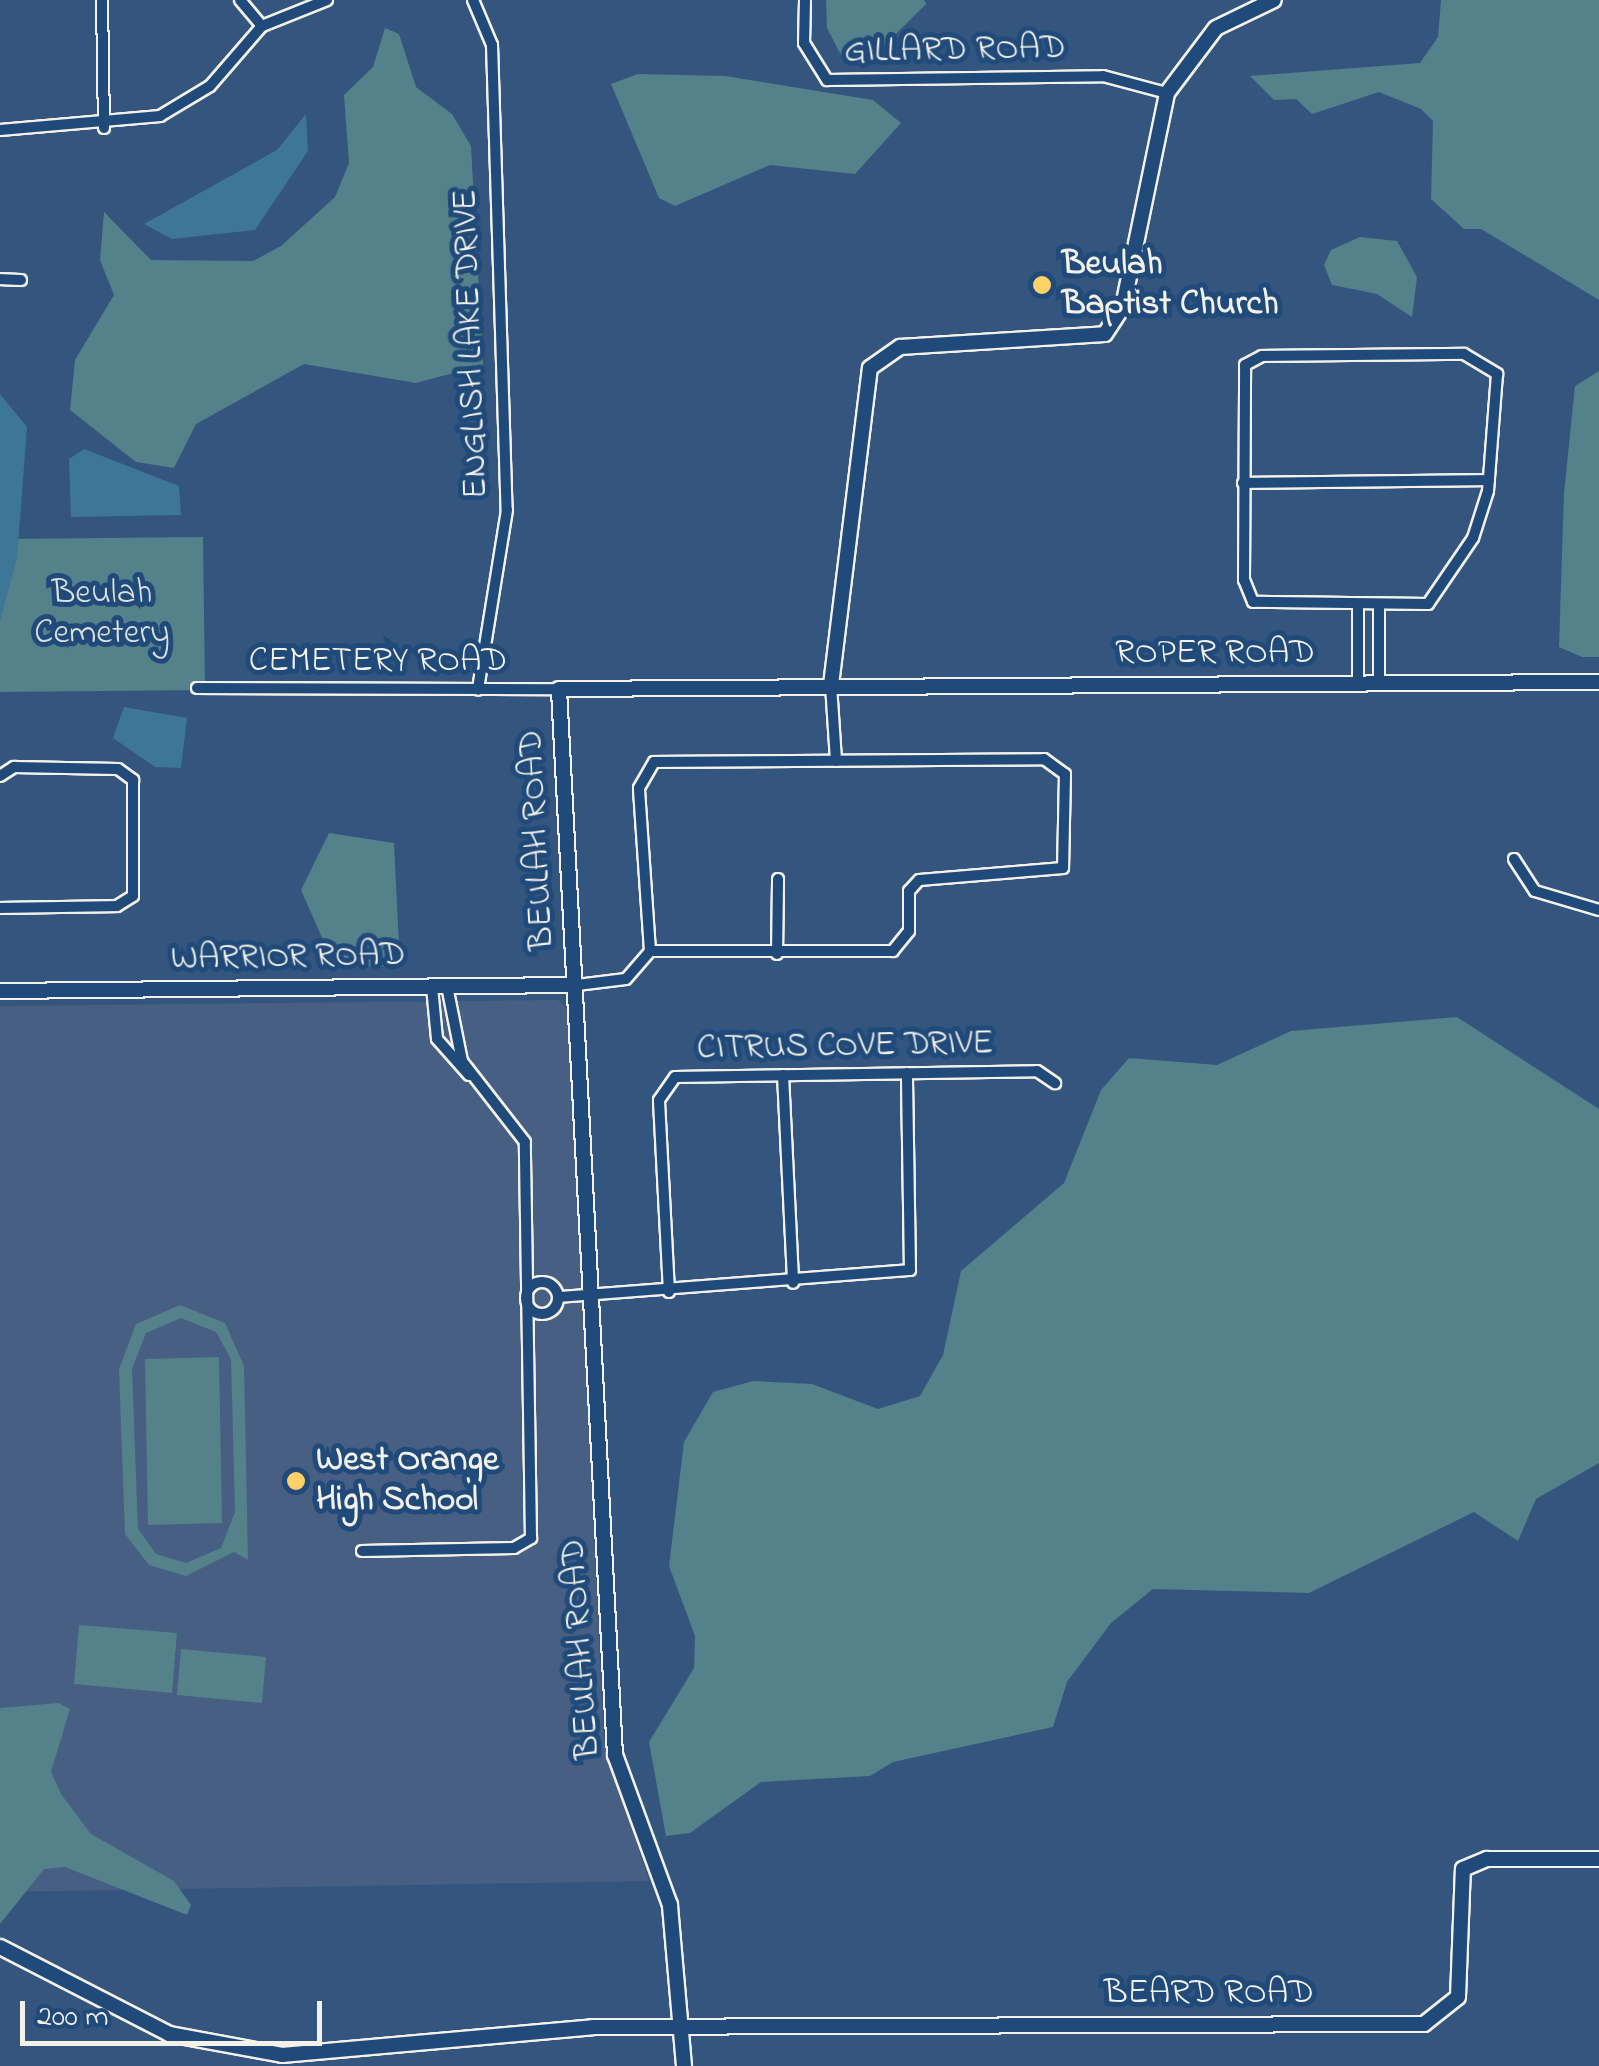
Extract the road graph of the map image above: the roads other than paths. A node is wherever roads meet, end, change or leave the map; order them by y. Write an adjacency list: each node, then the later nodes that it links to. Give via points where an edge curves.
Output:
1 (102, 0): 9 (street)
2 (240, 0): 7 (street)
3 (326, 0): 7 (street)
4 (472, 0): 23 (street, ENGLISH LAKE DRIVE, via 492,45 508,510)
5 (805, 0): 8 (street, GILLARD ROAD, via 804,43 827,80 1103,76)
6 (1274, 0): 8 (street, via 1216,28)
7 (262, 26): 9 (street, via 210,86 160,116)
8 (1167, 93): 20 (street, via 1123,306 1105,334 900,347 870,368)
9 (104, 128): 10 (street)
10 (0, 130)
11 (0, 279): 12 (street)
12 (21, 280)
13 (1489, 480): 14 (street); 14 (street, via 1498,383 1479,358 1280,356 1252,359 1242,376); 16 (street, via 1484,516 1428,604)
14 (1243, 483): 15 (street, via 1244,580 1253,602)
15 (1358, 608): 16 (street); 18 (street)
16 (1379, 608): 19 (street)
17 (1599, 682): 19 (street, ROPER ROAD)
18 (1358, 683): 19 (street, ROPER ROAD); 20 (street, ROPER ROAD)
19 (1379, 683)
20 (831, 686): 22 (street, BEULAH ROAD); 24 (street)
21 (196, 688): 23 (street, CEMETERY ROAD)
22 (559, 689): 23 (street, CEMETERY ROAD); 32 (street, BEULAH ROAD)
23 (478, 690)
24 (836, 760): 30 (street, via 654,762 643,771); 31 (street, via 1058,764 1070,856 1050,874 918,880 909,891 910,931 893,951)
25 (0, 776): 28 (street, via 14,767 118,769 132,780 133,896 117,906)
26 (1514, 859): 29 (street, via 1535,890)
27 (778, 879): 31 (street)
28 (0, 908)
29 (1599, 910)
30 (650, 951): 31 (street); 32 (street, via 626,978)
31 (777, 954)
32 (576, 985): 33 (street, WARRIOR ROAD); 40 (street, BEULAH ROAD)
33 (440, 986): 34 (street, WARRIOR ROAD); 42 (street, via 436,1040 524,1142)
34 (0, 991)
35 (907, 1073): 36 (street, CITRUS COVE DRIVE); 37 (street, CITRUS COVE DRIVE, via 1037,1071); 38 (street, via 910,1270)
36 (783, 1075): 38 (street); 39 (street, CITRUS COVE DRIVE, via 663,1085)
37 (1054, 1083)
38 (793, 1283): 39 (street)
39 (669, 1292): 40 (street)
40 (591, 1296): 41 (street); 46 (street, BEULAH ROAD, via 615,1755 670,1905)
41 (559, 1297): 42 (street, via 542,1281); 42 (street, via 543,1314)
42 (526, 1298): 43 (street, via 529,1544)
43 (362, 1552)
44 (1599, 1858): 46 (street, BEARD ROAD, via 1487,1859 1463,1869 1458,1997 1424,2024)
45 (0, 1947): 46 (street, via 169,2034 233,2052 305,2055)
46 (680, 2027): 47 (street, BEULAH ROAD)
47 (684, 2066)

